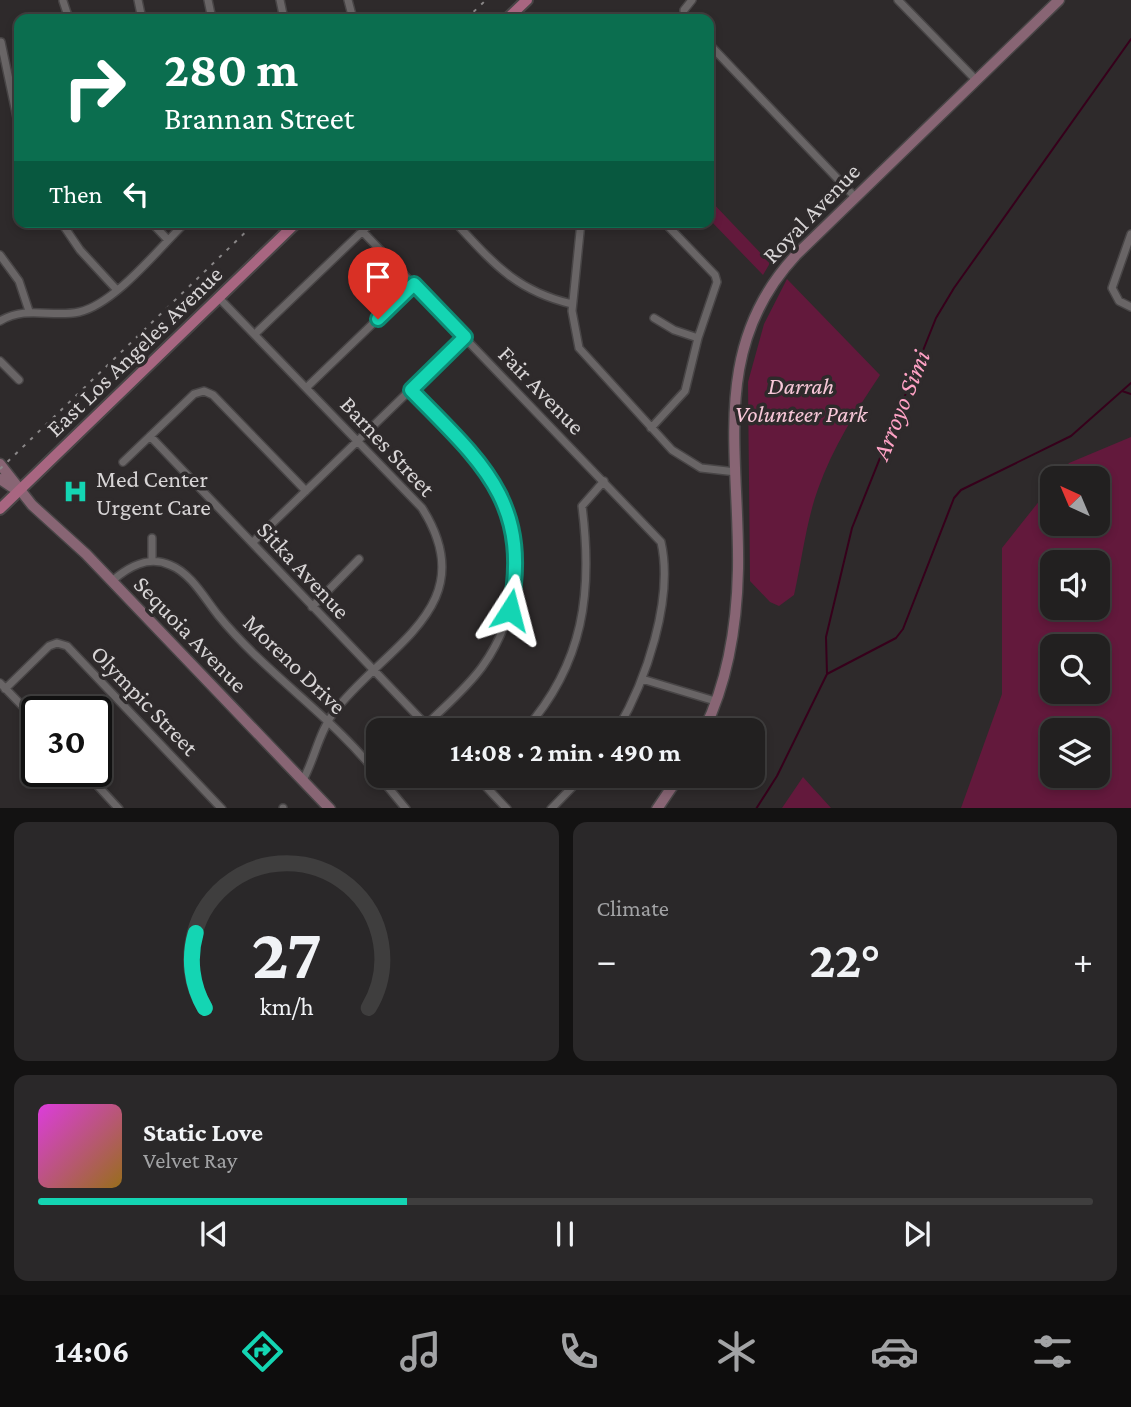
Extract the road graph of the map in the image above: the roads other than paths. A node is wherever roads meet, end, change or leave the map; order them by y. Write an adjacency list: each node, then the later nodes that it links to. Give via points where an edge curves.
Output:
1 (527, 0): 4 (main road)
2 (898, 0): 7 (street)
3 (1059, 0): 7 (main road, Royal Avenue)
4 (512, 14)
5 (1, 42): 8 (street)
6 (714, 49): 9 (street)
7 (976, 80): 9 (main road, Royal Avenue)
8 (14, 103)
9 (855, 197): 43 (main road, Royal Avenue, via 785,266 755,314 741,349 735,382)
10 (65, 228): 24 (street)
11 (156, 228): 20 (street)
12 (180, 228): 20 (street)
13 (291, 228): 25 (main road, East Los Angeles Avenue)
14 (365, 228): 18 (street)
15 (461, 228): 26 (street, via 510,278 536,293)
16 (580, 228): 26 (street)
17 (670, 228): 33 (street, via 715,275 717,287)
18 (362, 231): 23 (street, Fair Avenue); 31 (street)
19 (1131, 234): 21 (street)
20 (167, 240): 24 (street)
21 (1131, 243): 27 (street, via 1112,288 1119,301)
22 (0, 256): 28 (street, via 19,281)
23 (414, 284): 32 (street, Fair Avenue); 36 (street)
24 (116, 289): 28 (street, via 101,303 81,311)
25 (219, 298): 31 (street, Barnes Street); 46 (main road, East Los Angeles Avenue)
26 (572, 304): 38 (street, via 579,348)
27 (1131, 307)
28 (29, 310): 30 (street)
29 (654, 317): 33 (street, via 674,331)
30 (0, 321)
31 (255, 334): 36 (street, Barnes Street)
32 (465, 337): 37 (street); 45 (street, Fair Avenue)
33 (698, 338): 38 (street, via 685,391)
34 (0, 361): 35 (street)
35 (19, 380)
36 (306, 388): 40 (street, Barnes Street)
37 (411, 390): 40 (street); 61 (street, via 489,474 507,509 515,548 512,600 493,650)
38 (651, 428): 43 (street, via 692,464)
39 (150, 436): 41 (street); 47 (street, via 194,394 209,393); 50 (street, Sitka Avenue)
40 (358, 441): 47 (street); 55 (street, Barnes Street, via 422,508 441,558 431,611)
41 (123, 462)
42 (0, 464): 46 (main road, Sequoia Avenue)
43 (736, 472): 58 (main road, Royal Avenue, via 736,600)
44 (0, 479): 46 (main road, Sequoia Avenue)
45 (604, 481): 56 (street, Fair Avenue, via 658,537 662,547 659,614); 62 (street, via 582,506 588,573 575,646 553,693)
46 (19, 491): 48 (main road, East Los Angeles Avenue); 53 (main road, Sequoia Avenue)
47 (306, 491): 50 (street)
48 (0, 509)
49 (152, 538): 52 (street)
50 (253, 542): 54 (street, Sitka Avenue)
51 (359, 559): 54 (street)
52 (152, 561): 53 (street, via 132,567); 65 (street, Moreno Drive, via 172,565 186,575 248,651)
53 (112, 581): 67 (main road, Sequoia Avenue)
54 (312, 607): 55 (street, Sitka Avenue)
55 (374, 671): 60 (street, Sitka Avenue); 65 (street, Barnes Street)
56 (642, 679): 58 (street); 63 (street)
57 (3, 686): 59 (street); 74 (street, Olympic Street, via 49,646 67,646)
58 (715, 701): 64 (main road, Royal Avenue)
59 (21, 705)
60 (420, 718)
61 (437, 718)
62 (534, 718)
63 (623, 718)
64 (709, 718)
65 (328, 720): 66 (street, Moreno Drive); 67 (street, Barnes Street)
66 (366, 762)
67 (303, 780): 75 (main road, Sequoia Avenue)
68 (99, 787): 73 (street)
69 (389, 788): 76 (street, Moreno Drive)
70 (488, 788): 77 (street)
71 (571, 788): 78 (street)
72 (671, 788): 79 (main road)
73 (119, 808)
74 (222, 808)
75 (330, 808)
76 (406, 808)
77 (507, 808)
78 (551, 808)
79 (657, 808)

